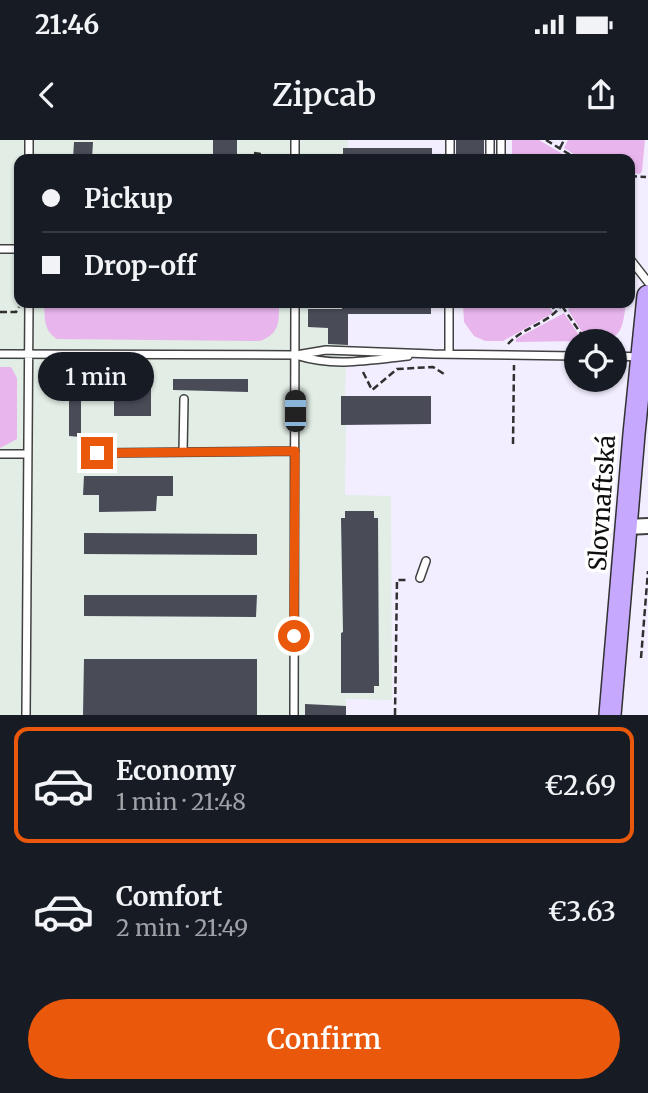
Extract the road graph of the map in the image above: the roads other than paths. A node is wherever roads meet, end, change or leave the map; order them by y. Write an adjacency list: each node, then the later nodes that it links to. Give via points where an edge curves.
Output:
1 (635, 265): 2 (lane)
2 (648, 282)
3 (648, 296): 14 (main road, Slovnaftská)
4 (29, 308): 8 (lane)
5 (295, 308): 11 (lane)
6 (449, 308): 10 (lane)
7 (0, 354): 8 (lane)
8 (28, 354): 11 (lane); 20 (lane)
9 (433, 354): 10 (lane); 11 (lane, via 326,349); 11 (lane, via 358,362 318,362)
10 (449, 354): 12 (lane)
11 (296, 355): 16 (lane)
12 (564, 356)
13 (627, 356): 14 (lane)
14 (641, 357): 22 (main road, Slovnaftská)
15 (184, 399): 17 (lane)
16 (295, 451): 17 (lane); 26 (lane)
17 (183, 452): 18 (lane)
18 (97, 453)
19 (0, 454): 20 (lane)
20 (27, 454): 25 (lane)
21 (648, 526): 22 (street)
22 (626, 527): 27 (main road, Slovnaftská)
23 (426, 561): 24 (lane)
24 (420, 579)
25 (26, 715)
26 (294, 715)
27 (610, 715)

